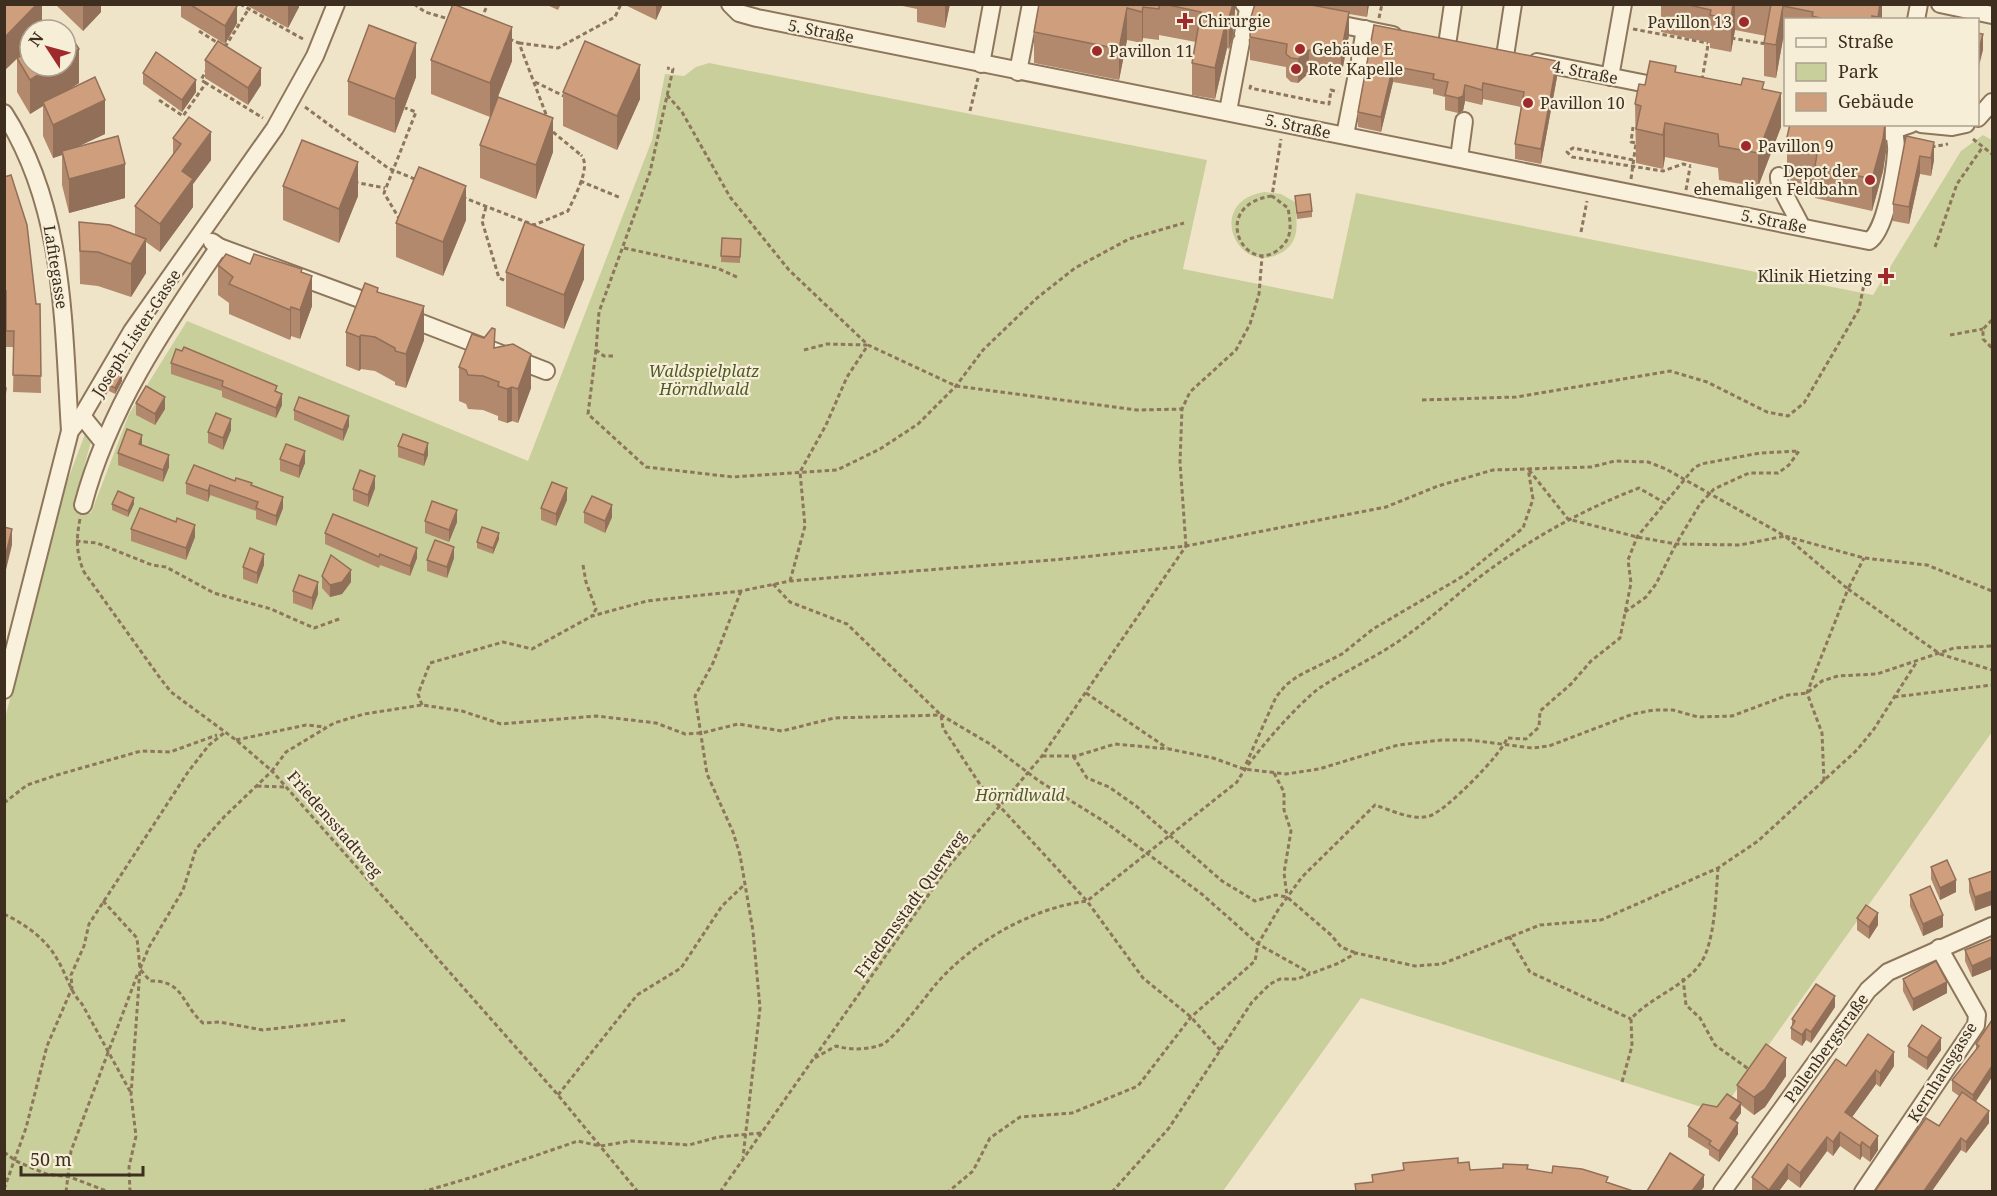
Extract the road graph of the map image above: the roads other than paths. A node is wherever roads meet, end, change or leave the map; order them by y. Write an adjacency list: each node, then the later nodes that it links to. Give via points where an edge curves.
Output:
1 (336, 4): 33 (street, Joseph-Lister-Gasse, via 292,99)
2 (730, 4): 16 (street, 5. Straße, via 739,13 757,18)
3 (992, 4): 16 (street)
4 (1031, 4): 17 (street)
5 (1453, 4): 15 (street)
6 (1513, 4): 18 (street, 4. Straße, via 1499,55)
7 (1623, 4): 18 (street)
8 (1940, 4): 11 (street)
9 (1246, 5): 10 (street); 21 (street)
10 (1294, 15)
11 (1992, 15)
12 (1317, 19): 13 (street)
13 (1365, 29): 14 (street); 29 (street)
14 (1412, 38)
15 (1447, 45)
16 (981, 63): 17 (street, 5. Straße)
17 (1018, 72): 21 (street, 5. Straße)
18 (1610, 77): 19 (street, 4. Straße)
19 (1700, 94)
20 (1992, 103): 23 (street)
21 (1228, 111): 29 (street, 5. Straße)
22 (4, 112): 37 (street, Lafitegasse, via 28,157 54,242 63,307)
23 (1979, 114)
24 (1464, 121): 30 (street)
25 (1873, 126): 28 (street)
26 (1932, 126): 27 (street)
27 (1954, 126)
28 (1894, 128): 32 (street, 5. Straße, via 1896,156 1876,237 1869,241)
29 (1345, 135): 30 (street, 5. Straße)
30 (1459, 158): 32 (street, 5. Straße)
31 (1779, 176): 32 (street, via 1778,182)
32 (1801, 226)
33 (202, 235): 34 (street); 36 (street, Joseph-Lister-Gasse, via 132,332)
34 (219, 247): 35 (street); 38 (street, via 170,319)
35 (546, 371)
36 (82, 416): 37 (street, Joseph-Lister-Gasse); 38 (street)
37 (70, 431): 40 (street, Joseph-Lister-Gasse)
38 (103, 442): 39 (street)
39 (83, 505)
40 (4, 690)
41 (1992, 926): 42 (street, Pallenbergstraße)
42 (1939, 948): 43 (street, Pallenbergstraße, via 1888,972 1868,990); 44 (street, Kernhausgasse, via 1977,1015 1976,1025)
43 (1722, 1191)
44 (1863, 1191)

